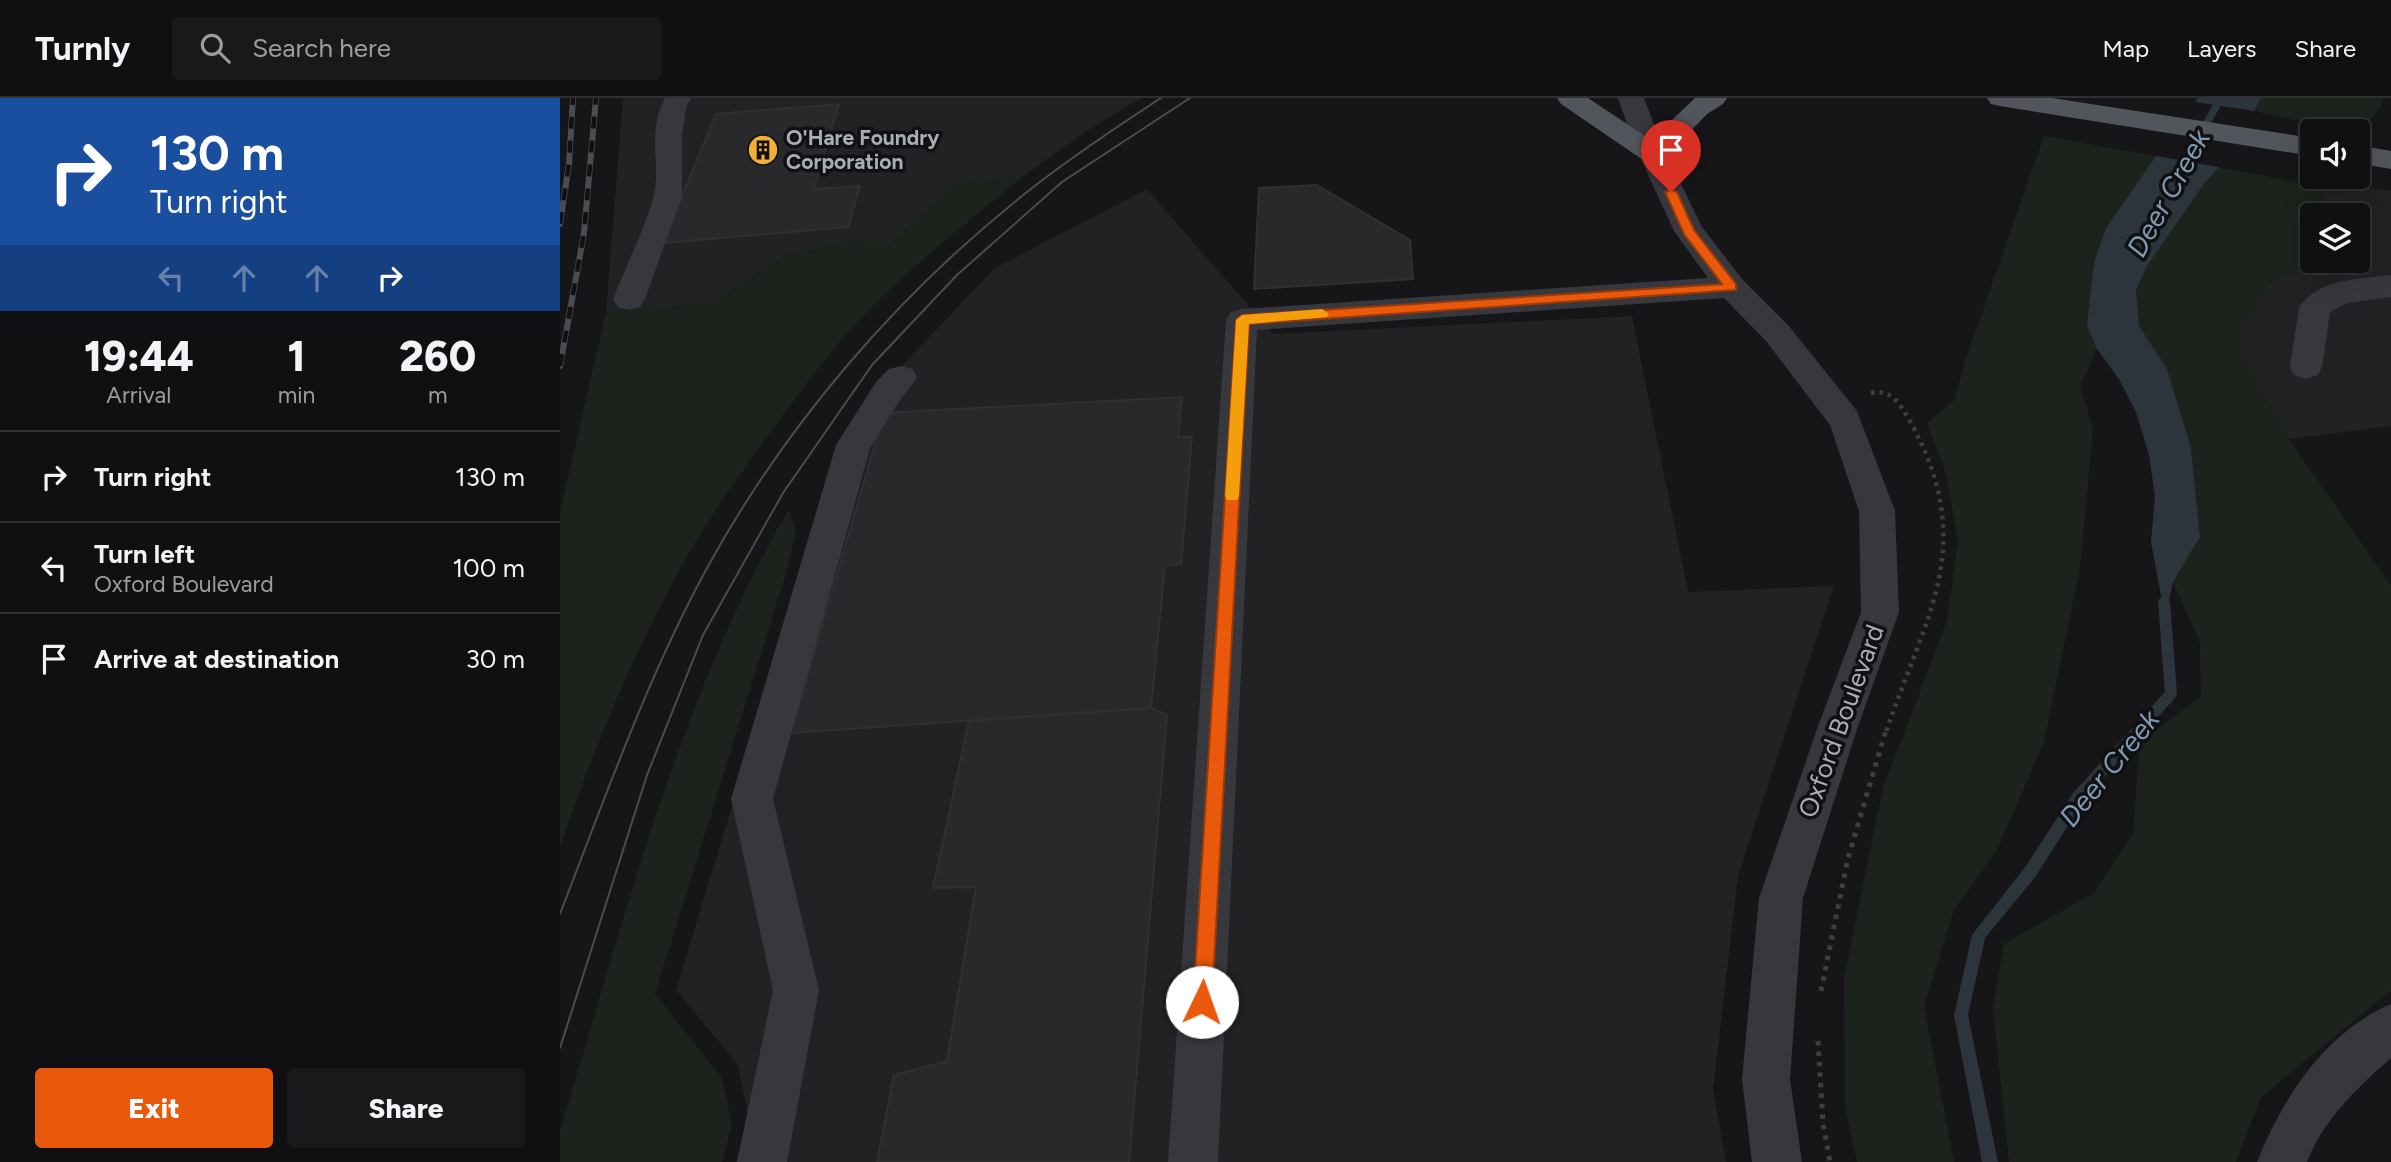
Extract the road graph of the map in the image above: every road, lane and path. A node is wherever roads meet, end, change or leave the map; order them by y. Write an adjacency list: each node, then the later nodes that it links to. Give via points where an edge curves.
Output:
1 (678, 98): 10 (street, via 668,135 668,196)
2 (1570, 98): 7 (main road)
3 (1631, 98): 7 (street, Oxford Boulevard)
4 (1714, 98): 7 (main road, via 1697,108)
5 (2000, 98): 6 (main road)
6 (2300, 145)
7 (1653, 154): 9 (street, Oxford Boulevard, via 1689,231)
8 (2391, 286): 11 (street, via 2321,300 2315,308)
9 (1731, 287): 15 (street, via 1242,320); 16 (street, Oxford Boulevard, via 1777,333 1844,420 1877,511 1880,612 1781,898 1766,1079)
10 (629, 299)
11 (2305, 367)
12 (901, 378): 14 (street, via 853,445 752,799 796,990)
13 (2391, 1028): 17 (street, via 2326,1086 2301,1119)
14 (762, 1162)
15 (1193, 1162)
16 (1777, 1162)
17 (2282, 1162)

